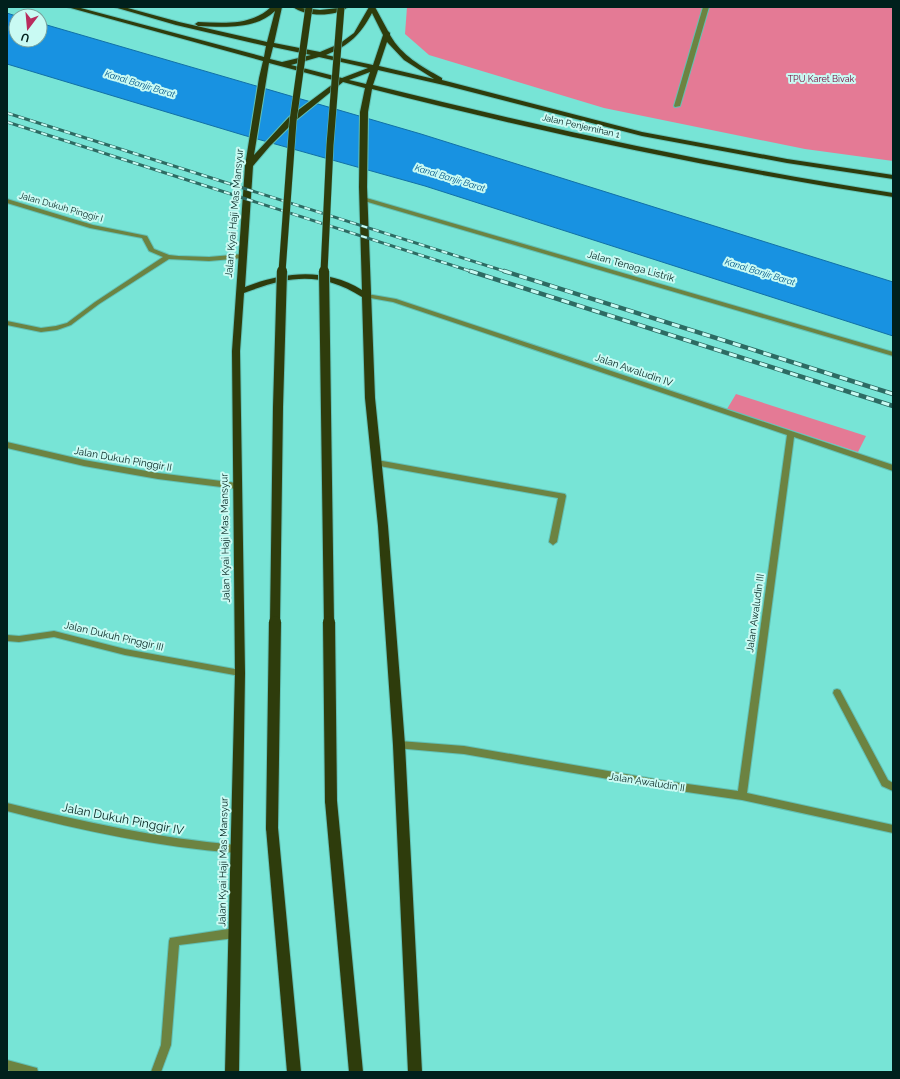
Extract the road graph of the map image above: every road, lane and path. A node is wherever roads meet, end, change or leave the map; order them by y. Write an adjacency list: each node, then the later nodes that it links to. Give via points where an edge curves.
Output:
1 (70, 7): 15 (main road, Jalan Penjernihan 1)
2 (117, 7): 11 (main road)
3 (275, 7): 11 (main road, via 262,19 252,22)
4 (279, 7): 13 (main road, Jalan Kyai Haji Mas Mansyur)
5 (296, 7): 8 (main road, via 322,12)
6 (309, 7): 53 (main road, bridge, via 292,125 279,312 272,828)
7 (341, 7): 54 (main road, bridge, via 331,111 324,283 331,801)
8 (345, 7)
9 (372, 7): 12 (main road); 14 (main road, via 350,39)
10 (706, 7): 21 (street)
11 (178, 24): 13 (main road, Jalan Penjernihan 1)
12 (386, 33): 17 (main road); 19 (main road, via 406,59)
13 (270, 45): 14 (main road, Jalan Penjernihan 1); 15 (main road, Jalan Kyai Haji Mas Mansyur)
14 (317, 55): 16 (main road); 17 (main road, Jalan Penjernihan 1)
15 (267, 60): 16 (main road, Jalan Penjernihan 1); 22 (main road, Jalan Kyai Haji Mas Mansyur, via 262,78)
16 (282, 64): 18 (main road, Jalan Penjernihan 1)
17 (376, 67): 18 (main road); 19 (main road, Jalan Penjernihan 1); 20 (main road)
18 (342, 80): 20 (main road, Jalan Penjernihan 1); 22 (main road, via 292,119)
19 (449, 84): 23 (main road, Jalan Penjernihan 1, via 642,134 787,161)
20 (369, 86): 24 (main road, Jalan Penjernihan 1, via 635,149); 25 (main road, via 364,112)
21 (677, 106)
22 (250, 166): 27 (main road, Jalan Kyai Haji Mas Mansyur)
23 (893, 177)
24 (893, 196)
25 (363, 199): 30 (main road); 32 (street, Jalan Tenaga Listrik)
26 (7, 201): 28 (street, Jalan Dukuh Pinggir I, via 92,227 145,237 151,250)
27 (243, 256): 28 (street, Jalan Dukuh Pinggir I, via 209,259); 29 (main road, Jalan Kyai Haji Mas Mansyur)
28 (168, 257): 31 (street, via 69,324 41,330)
29 (241, 291): 30 (main road, via 264,281 287,276 309,276 334,279 353,286); 37 (main road, Jalan Kyai Haji Mas Mansyur, via 236,352)
30 (367, 296): 33 (street, Jalan Awaludin IV, via 394,300); 35 (main road, via 370,398)
31 (7, 323)
32 (893, 354)
33 (791, 434): 36 (street, Jalan Awaludin IV); 44 (street, Jalan Awaludin III)
34 (7, 445): 37 (street, Jalan Dukuh Pinggir II, via 91,465)
35 (377, 463): 38 (street, via 562,496); 42 (main road)
36 (893, 468)
37 (237, 486): 40 (main road, Jalan Kyai Haji Mas Mansyur)
38 (553, 542)
39 (7, 638): 40 (street, Jalan Dukuh Pinggir III, via 16,640 54,634 125,652)
40 (240, 673): 47 (main road, Jalan Kyai Haji Mas Mansyur)
41 (837, 693): 43 (street, via 885,783)
42 (399, 745): 44 (street, Jalan Awaludin II, via 464,750 666,786); 55 (main road)
43 (893, 787)
44 (742, 796): 46 (street, Jalan Awaludin II)
45 (7, 807): 47 (street, Jalan Dukuh Pinggir IV, via 81,825 195,846)
46 (893, 829)
47 (236, 849): 48 (main road, Jalan Kyai Haji Mas Mansyur)
48 (235, 933): 51 (street, via 174,942 166,1045); 52 (main road, Jalan Kyai Haji Mas Mansyur)
49 (7, 1065): 50 (street)
50 (33, 1072)
51 (156, 1072)
52 (232, 1072)
53 (294, 1072)
54 (356, 1072)
55 (415, 1072)

